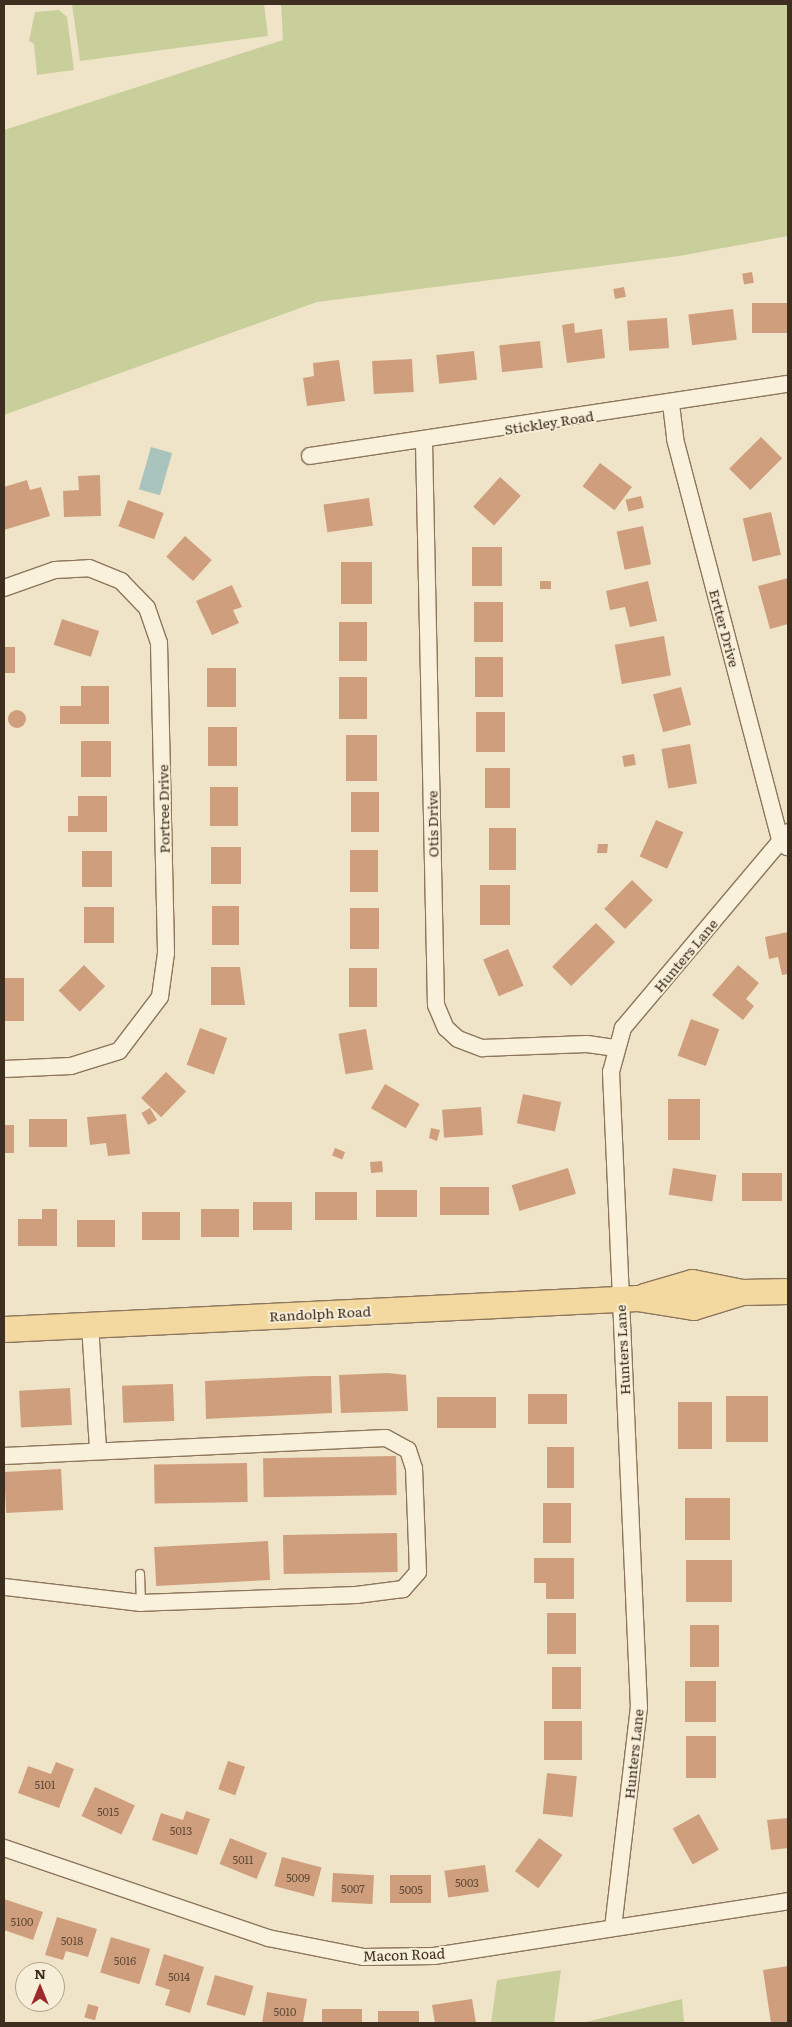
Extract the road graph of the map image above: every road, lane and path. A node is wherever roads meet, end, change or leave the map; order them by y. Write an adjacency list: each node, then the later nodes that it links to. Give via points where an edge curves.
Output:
1 (788, 384): 2 (street, Stickley Road)
2 (671, 404): 3 (street, Stickley Road); 6 (street, Ertter Drive, via 675,439)
3 (424, 442): 4 (street, Stickley Road); 7 (street, Otis Drive, via 436,1005 452,1034 482,1048 587,1044)
4 (310, 456)
5 (4, 588): 8 (street, Portree Drive, via 55,570 89,568 121,581 146,608 158,643 166,953 160,997 131,1040 119,1050 71,1066)
6 (786, 841): 7 (street, Hunters Lane, via 623,1028)
7 (615, 1048): 10 (street, Hunters Lane, via 611,1072)
8 (4, 1068)
9 (788, 1290): 10 (main road, Randolph Road, via 742,1292 692,1282)
10 (628, 1298): 11 (main road, Randolph Road); 20 (street, Hunters Lane, via 639,1708)
11 (90, 1325): 12 (main road, Randolph Road); 13 (street)
12 (4, 1329)
13 (98, 1450): 14 (street); 17 (street, via 386,1438 408,1450 414,1468 418,1572 403,1589)
14 (4, 1456)
15 (140, 1574): 17 (lane)
16 (4, 1587): 17 (street)
17 (141, 1603)
18 (4, 1848): 20 (street, Macon Road, via 268,1938 364,1957 434,1956)
19 (788, 1901): 20 (street, Macon Road)
20 (613, 1928)

